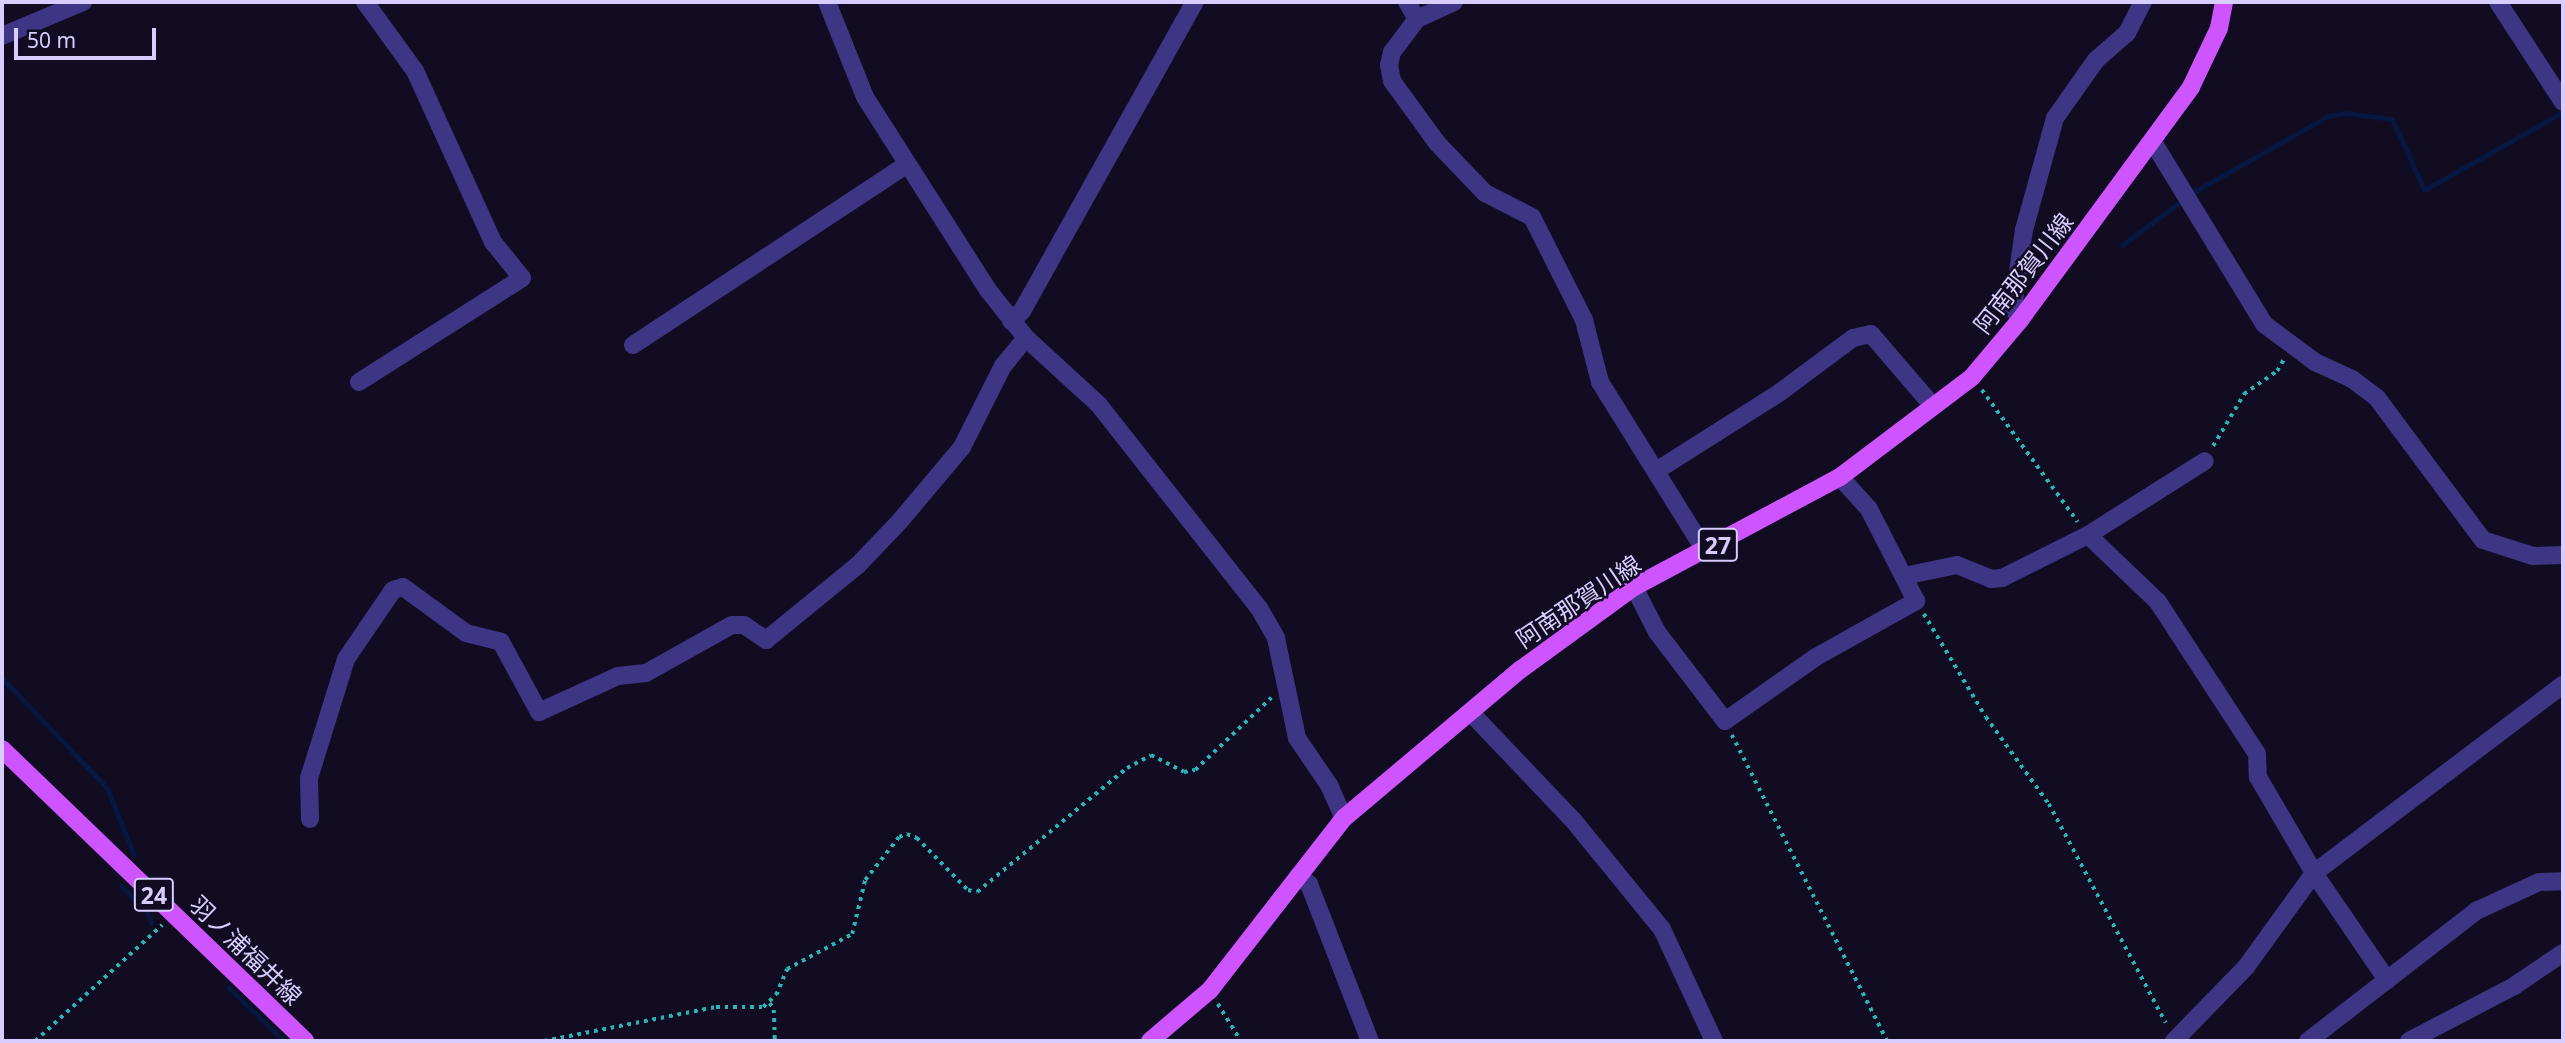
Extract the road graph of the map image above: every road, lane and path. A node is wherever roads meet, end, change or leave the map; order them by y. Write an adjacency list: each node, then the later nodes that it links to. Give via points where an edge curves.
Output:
1 (83, 2): 11 (street)
2 (365, 2): 21 (street, via 415,71 494,242 522,278)
3 (827, 2): 14 (street, via 865,97)
4 (1195, 2): 16 (street, via 1022,311)
5 (1407, 2): 10 (street)
6 (1454, 2): 10 (street)
7 (2143, 2): 15 (street, via 2127,33 2096,60 2055,118 2024,230 2013,307)
8 (2224, 2): 13 (main road, 阿南那賀川線 / 27, via 2219,28 2192,88)
9 (2498, 2): 12 (street)
10 (1418, 19): 24 (street, via 1392,52 1392,82 1437,143 1485,193 1532,217 1584,320 1600,382)
11 (2, 36)
12 (2563, 102)
13 (2153, 142): 15 (main road, 阿南那賀川線 / 27); 19 (street, via 2250,306 2264,324)
14 (907, 164): 16 (street); 18 (street)
15 (2020, 320): 20 (main road, 阿南那賀川線 / 27)
16 (1011, 321): 17 (street)
17 (1026, 338): 33 (street, via 1099,405 1259,608 1276,639); 38 (street, via 1003,366 962,447 900,521 858,565 766,640 744,625 732,625 646,673 618,676 539,712 501,642 466,633 403,587 393,590 346,659 309,778)
18 (633, 345)
19 (2293, 346): 23 (path, via 2277,371 2244,394); 28 (street, via 2377,398 2483,540 2533,556)
20 (1972, 377): 22 (main road, 阿南那賀川線 / 27); 26 (path)
21 (359, 382)
22 (1933, 406): 24 (street, via 1871,334 1853,338 1779,393); 25 (main road, 阿南那賀川線 / 27)
23 (2205, 461): 26 (street)
24 (1656, 471): 27 (street)
25 (1840, 477): 27 (main road, 阿南那賀川線 / 27); 29 (street, via 1869,509)
26 (2088, 535): 29 (street, via 2002,578 1991,579 1957,565); 39 (street, via 2158,602 2257,754 2258,777)
27 (1706, 552): 30 (main road, 阿南那賀川線 / 27)
28 (2563, 555)
29 (1904, 576): 31 (street)
30 (1634, 587): 34 (main road, 阿南那賀川線 / 27, via 1520,670); 35 (street, via 1657,632)
31 (1916, 601): 35 (street, via 1816,657); 47 (path, via 1986,717 2049,804)
32 (2563, 685): 39 (street)
33 (1286, 688): 37 (street, via 1297,738 1329,785); 46 (path, via 1195,770 1184,772 1151,755 1127,768 977,891 968,890 917,838 899,837 865,880 852,934 787,969)
34 (1471, 713): 37 (main road, 阿南那賀川線 / 27); 55 (street, via 1573,820 1662,929)
35 (1725, 721): 56 (path)
36 (2, 749): 42 (main road, 羽ノ浦福井線 / 24)
37 (1344, 818): 40 (main road, 阿南那賀川線 / 27)
38 (310, 819)
39 (2314, 873): 44 (street); 47 (street, via 2246,967)
40 (1298, 876): 45 (main road, 阿南那賀川線 / 27); 54 (street, via 1309,884)
41 (2563, 881): 44 (street, via 2539,883 2476,911)
42 (172, 913): 48 (path); 49 (main road, 羽ノ浦福井線 / 24)
43 (2563, 953): 58 (street, via 2514,986)
44 (2387, 980): 57 (street)
45 (1210, 990): 52 (main road, 阿南那賀川線 / 27); 53 (path)
46 (770, 1003): 50 (path, via 716,1007); 51 (path)
47 (2175, 1040)
48 (35, 1041)
49 (305, 1041)
50 (544, 1041)
51 (775, 1041)
52 (1150, 1041)
53 (1241, 1041)
54 (1370, 1041)
55 (1714, 1041)
56 (1886, 1041)
57 (2308, 1041)
58 (2409, 1041)

